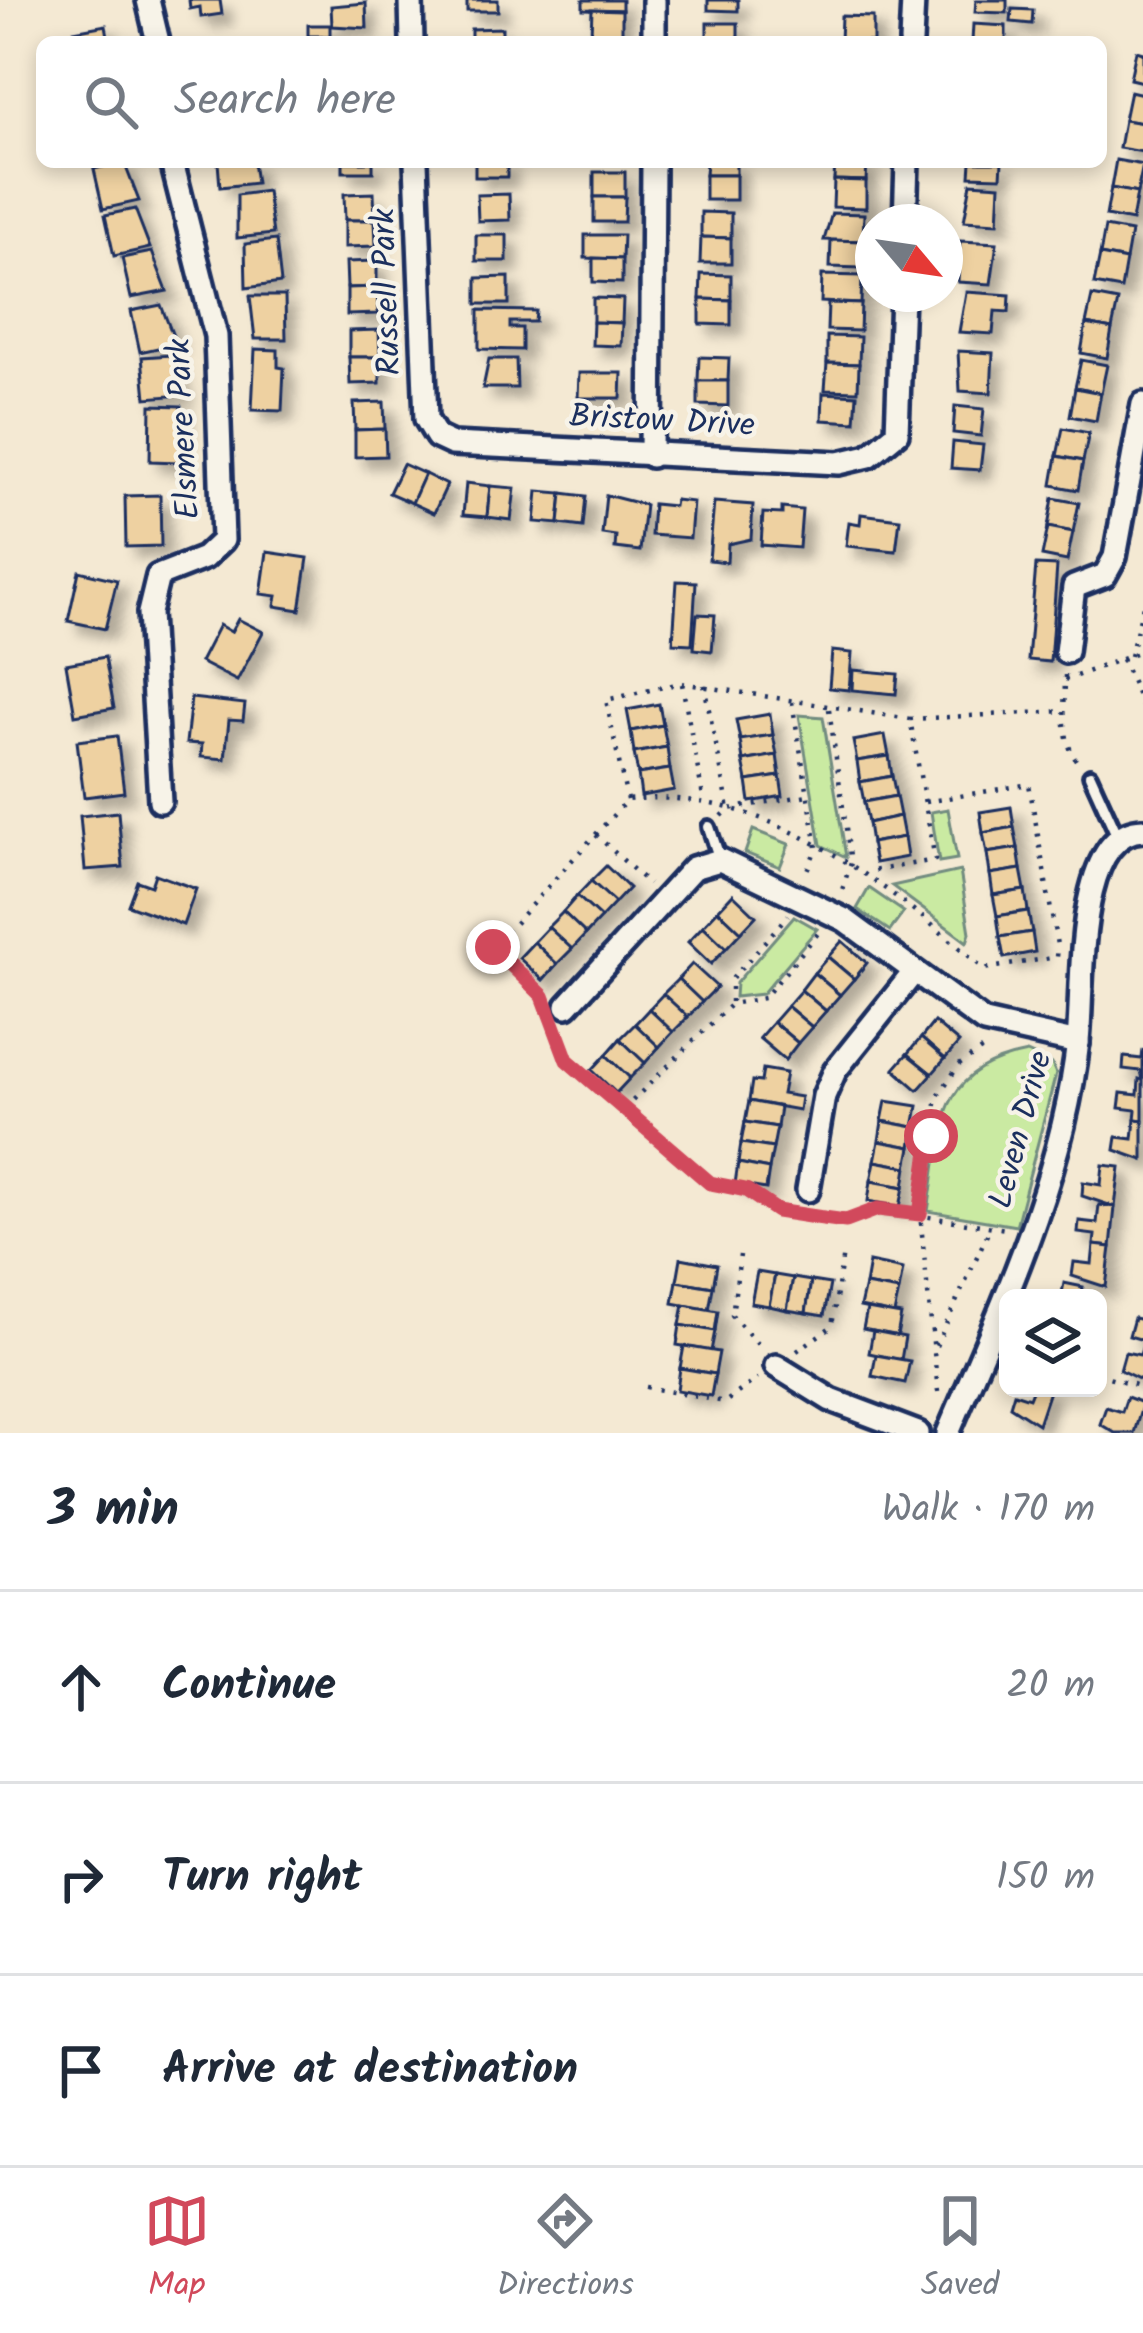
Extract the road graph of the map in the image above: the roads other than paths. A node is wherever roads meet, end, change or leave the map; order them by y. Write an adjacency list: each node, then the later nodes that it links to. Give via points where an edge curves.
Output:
1 (148, 0): 5 (street)
2 (411, 0): 6 (street)
3 (654, 0): 7 (street)
4 (913, 0): 8 (street)
5 (157, 36)
6 (412, 36)
7 (654, 36)
8 (911, 36)
9 (174, 168): 20 (street, Elsmere Park, via 216,336 224,540 204,559 158,575 149,613)
10 (416, 168): 16 (street, Russell Park)
11 (653, 168): 17 (street)
12 (907, 168): 13 (street)
13 (906, 204)
14 (901, 312): 17 (street, Bristow Drive, via 897,433 869,456 839,463)
15 (1143, 404): 18 (street, via 1115,557 1105,575 1074,587)
16 (426, 419): 17 (street, Bristow Drive, via 452,444)
17 (650, 456)
18 (1066, 652)
19 (1090, 775): 22 (lane, Leven Drive)
20 (160, 801)
21 (709, 826): 23 (lane)
22 (1132, 832): 26 (street, Leven Drive, via 1102,853 1090,890)
23 (720, 860): 24 (street, via 834,914); 25 (street, via 693,868)
24 (914, 972): 26 (street, via 984,1022); 27 (street, via 835,1071)
25 (567, 1006)
26 (1078, 1042): 30 (street, Leven Drive, via 1070,1101 1029,1233)
27 (808, 1190)
28 (776, 1366): 29 (street, via 831,1400)
29 (918, 1433)
30 (948, 1433)

